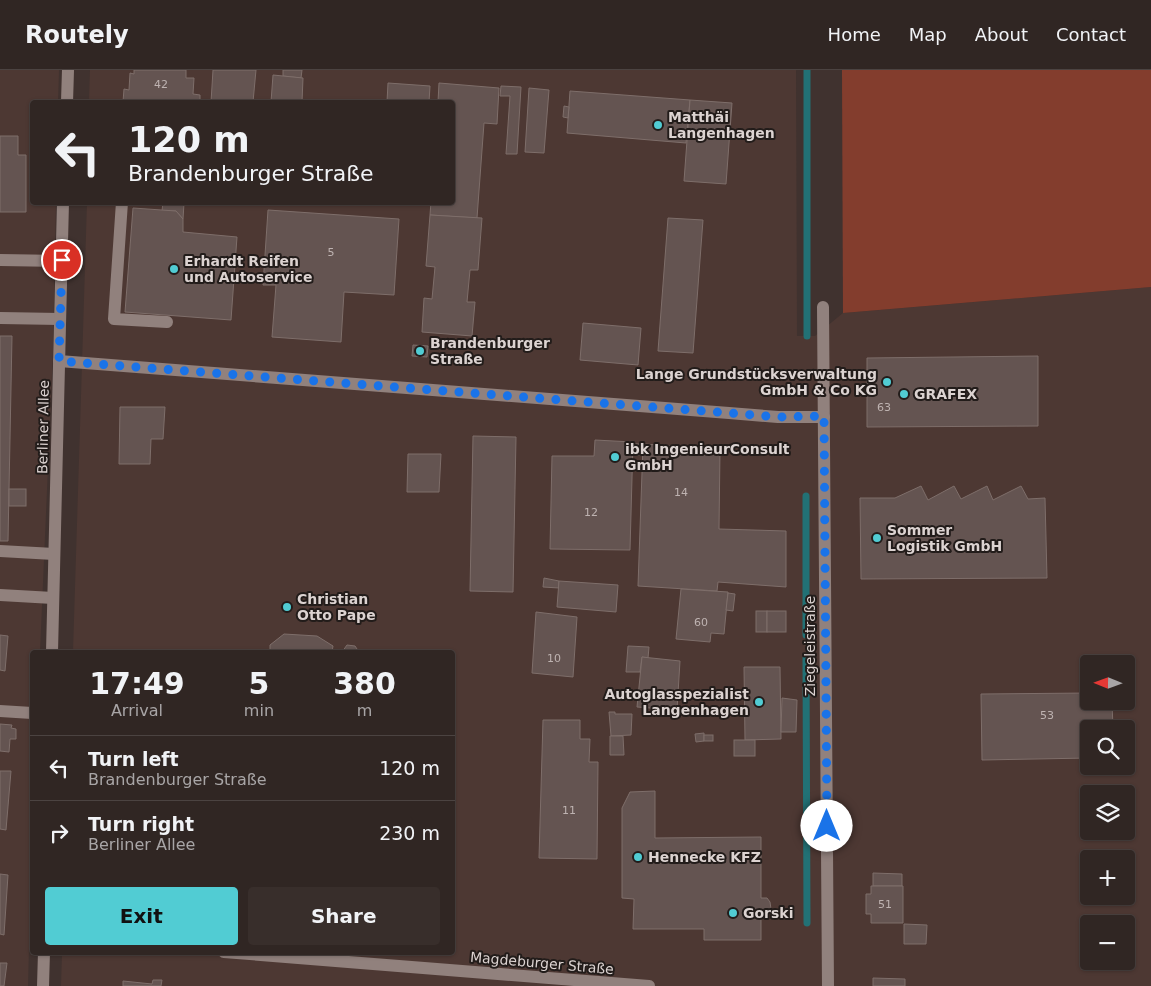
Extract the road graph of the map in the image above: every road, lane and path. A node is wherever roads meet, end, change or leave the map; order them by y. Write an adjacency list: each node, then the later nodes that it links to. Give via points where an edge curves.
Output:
1 (68, 70): 2 (street)
2 (67, 100)
3 (64, 205): 6 (street, Berliner Allee)
4 (122, 205): 10 (street, via 114,319)
5 (0, 260): 6 (street)
6 (62, 260): 9 (street, Berliner Allee)
7 (823, 307): 12 (street, Ziegeleistraße)
8 (0, 318): 9 (street)
9 (60, 319): 11 (street, Berliner Allee)
10 (167, 322)
11 (59, 361): 12 (street, via 778,417); 14 (street, Berliner Allee)
12 (824, 416): 25 (street, Ziegeleistraße)
13 (0, 551): 14 (street)
14 (54, 554): 16 (street, Berliner Allee)
15 (0, 595): 16 (street)
16 (53, 598): 17 (street, Berliner Allee)
17 (52, 650)
18 (0, 711): 19 (street)
19 (30, 713)
20 (44, 955): 23 (street)
21 (253, 955): 22 (street, Magdeburger Straße)
22 (493, 980): 24 (street, Magdeburger Straße)
23 (43, 986)
24 (649, 986)
25 (828, 986)

